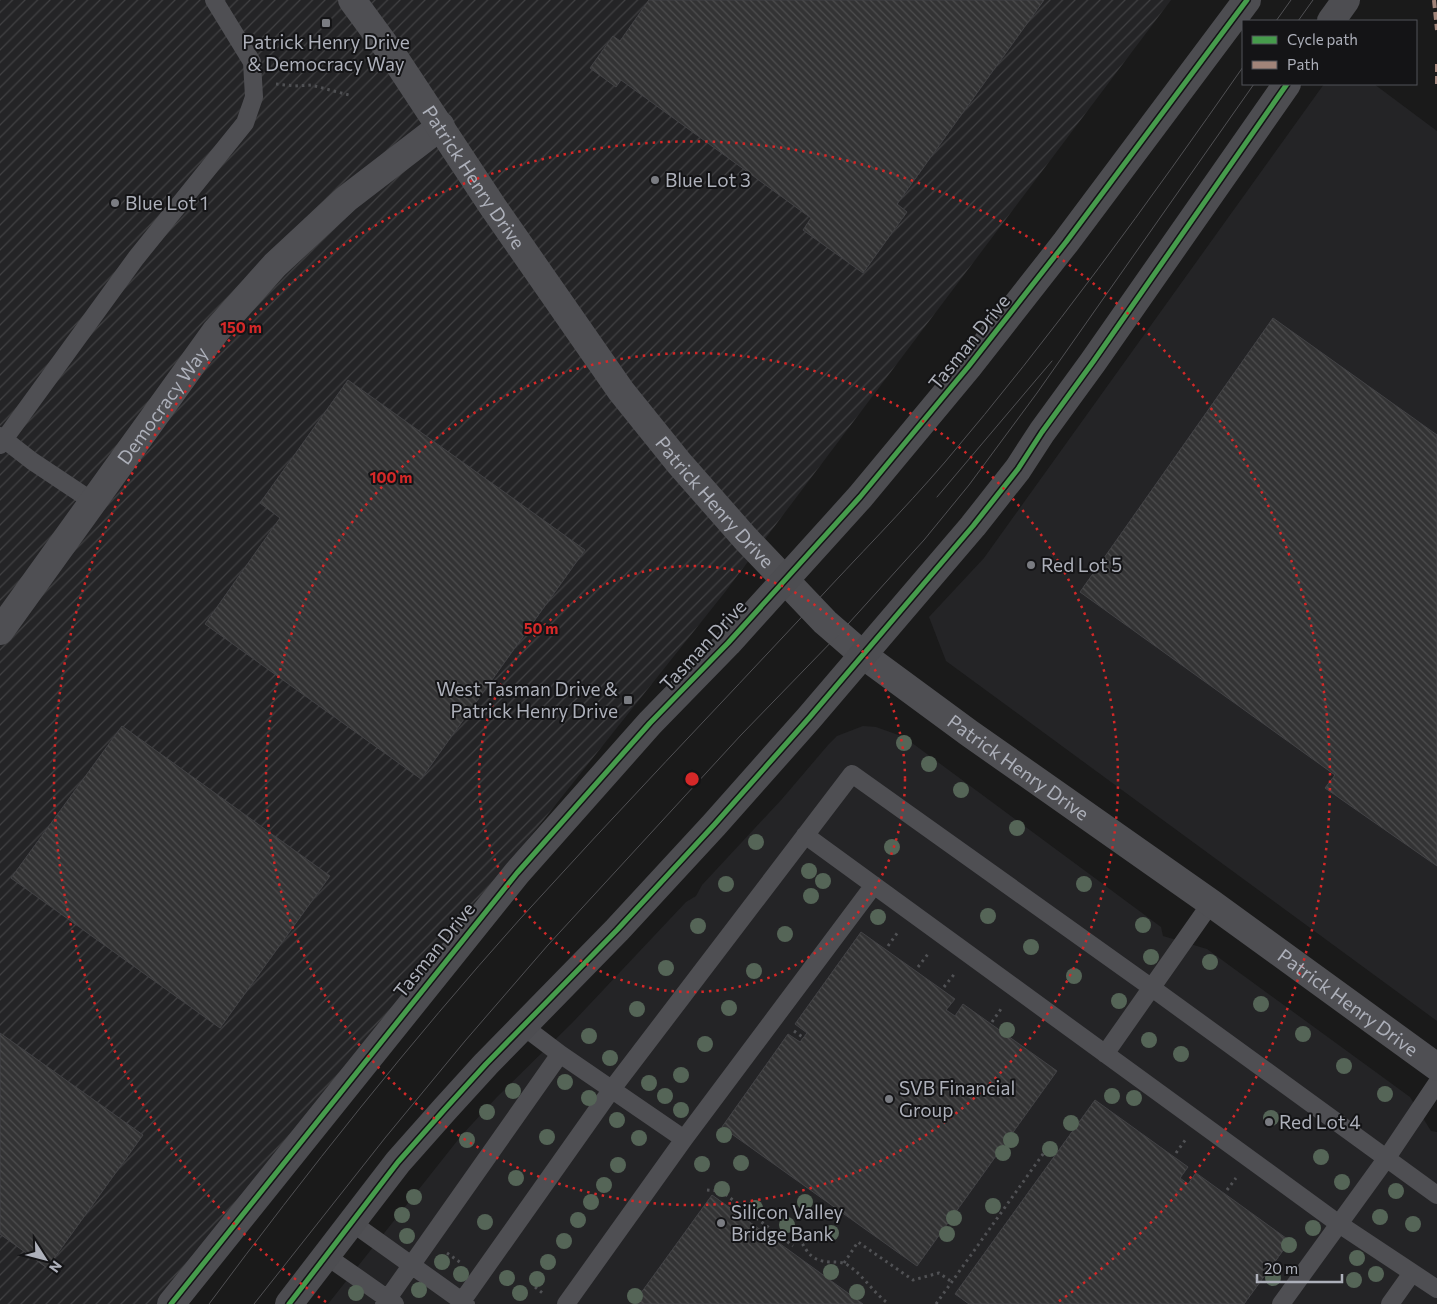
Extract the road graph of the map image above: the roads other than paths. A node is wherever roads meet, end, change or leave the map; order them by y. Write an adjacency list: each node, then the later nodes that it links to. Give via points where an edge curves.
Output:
1 (214, 0): 8 (lane, via 252,62 254,97 245,123 136,258)
2 (352, 0): 7 (street, Patrick Henry Drive)
3 (1247, 0): 10 (main road, Tasman Drive, via 968,367 860,497)
4 (1346, 0): 5 (main road)
5 (1332, 20)
6 (1287, 85): 12 (main road, via 1018,469)
7 (441, 126): 9 (street, Democracy Way, via 346,199 275,266 216,331); 10 (street, Patrick Henry Drive, via 493,207 621,390 679,463)
8 (1, 440): 9 (lane)
9 (92, 501): 11 (street, Democracy Way)
10 (784, 580): 12 (street, Patrick Henry Drive); 34 (main road, Tasman Drive, via 630,744 517,873)
11 (0, 631)
12 (863, 655): 15 (street, Patrick Henry Drive, via 1032,779); 17 (main road, via 708,832)
13 (805, 834): 14 (lane); 16 (lane, via 852,774); 22 (lane)
14 (874, 885): 19 (lane); 23 (lane)
15 (1211, 903): 16 (lane); 20 (street, Patrick Henry Drive)
16 (1152, 988): 19 (lane); 24 (lane)
17 (523, 1026): 18 (lane); 26 (main road, via 398,1162)
18 (560, 1054): 22 (lane); 29 (lane)
19 (1105, 1054): 27 (lane)
20 (1437, 1067)
21 (1437, 1083): 24 (lane)
22 (612, 1089): 23 (lane); 33 (lane)
23 (684, 1139): 36 (lane)
24 (1386, 1159): 25 (lane); 27 (lane)
25 (1437, 1195)
26 (351, 1222): 28 (main road); 29 (lane)
27 (1339, 1224): 30 (lane); 37 (lane)
28 (325, 1255): 32 (lane); 35 (main road)
29 (412, 1266): 32 (lane); 33 (lane)
30 (1412, 1273): 31 (lane); 38 (lane)
31 (1437, 1289)
32 (389, 1302)
33 (463, 1303)
34 (171, 1304)
35 (289, 1304)
36 (566, 1304)
37 (1281, 1304)
38 (1390, 1304)

